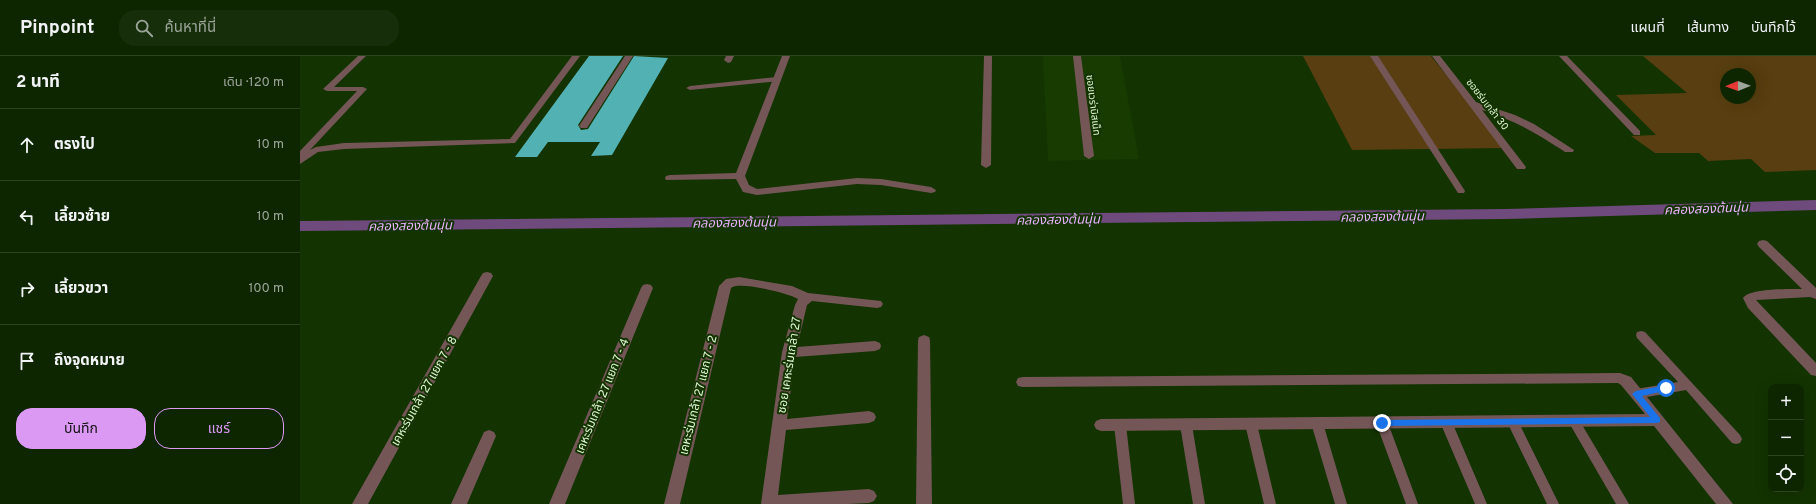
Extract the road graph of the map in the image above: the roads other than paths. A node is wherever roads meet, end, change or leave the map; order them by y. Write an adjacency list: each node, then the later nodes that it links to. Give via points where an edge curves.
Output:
1 (362, 56): 16 (lane, via 327,89 363,89)
2 (576, 56): 18 (lane, via 512,142 344,146 316,150)
3 (629, 56): 13 (street)
4 (786, 56): 10 (street)
5 (988, 56): 19 (street)
6 (1077, 56): 17 (street, ซอยเวร่าบิสเน็ท)
7 (1374, 56): 24 (lane)
8 (1436, 56): 12 (street, ซอยร่มเกล้า 30)
9 (1563, 56): 14 (lane)
10 (777, 79): 11 (lane); 21 (street)
11 (690, 88)
12 (1474, 104): 15 (street, via 1531,126); 20 (street, ซอยร่มเกล้า 30)
13 (584, 126)
14 (1637, 133)
15 (1569, 150)
16 (300, 156)
17 (1089, 156)
18 (300, 161)
19 (986, 165)
20 (1521, 167)
21 (740, 176): 22 (street); 23 (street, via 743,187 748,191 757,192 857,181)
22 (670, 178)
23 (931, 190)
24 (1461, 191)
25 (1762, 244): 28 (street)
26 (487, 276): 55 (street, เคหะร่มเกล้า 27 แยก 7 - 8)
27 (647, 288): 57 (street, เคหะร่มเกล้า 27 แยก 7 - 4)
28 (1815, 293): 35 (street, via 1753,296 1749,301)
29 (807, 298): 30 (street); 34 (street, ซอย เคหะร่มเกล้า 27, via 798,310); 58 (street, เคหะร่มเกล้า 27 แยก 7 - 2, via 792,290 739,280 725,286)
30 (877, 304)
31 (1641, 335): 37 (lane)
32 (924, 340): 59 (street)
33 (875, 346): 34 (street)
34 (789, 352): 47 (street, ซอย เคหะร่มเกล้า 27)
35 (1816, 371)
36 (1023, 382): 38 (street, via 1620,378 1626,381)
37 (1688, 385): 38 (lane); 52 (lane)
38 (1636, 394): 40 (street)
39 (869, 417): 47 (street)
40 (1657, 420): 41 (street); 68 (street)
41 (1574, 421): 43 (street); 67 (lane)
42 (1446, 422): 43 (street); 45 (street); 65 (lane)
43 (1513, 422): 66 (lane)
44 (1317, 423): 45 (street); 46 (street); 63 (lane)
45 (1382, 423): 64 (lane)
46 (1251, 424): 50 (street); 62 (lane)
47 (780, 425): 54 (street, ซอย เคหะร่มเกล้า 27)
48 (1101, 425): 49 (street)
49 (1120, 425): 50 (street); 60 (lane)
50 (1186, 425): 61 (lane)
51 (489, 436): 56 (street)
52 (1736, 439)
53 (869, 496): 54 (street)
54 (770, 503)
55 (360, 504)
56 (459, 504)
57 (557, 504)
58 (672, 504)
59 (924, 504)
60 (1129, 504)
61 (1199, 504)
62 (1270, 504)
63 (1341, 504)
64 (1412, 504)
65 (1481, 504)
66 (1553, 504)
67 (1623, 504)
68 (1725, 504)

